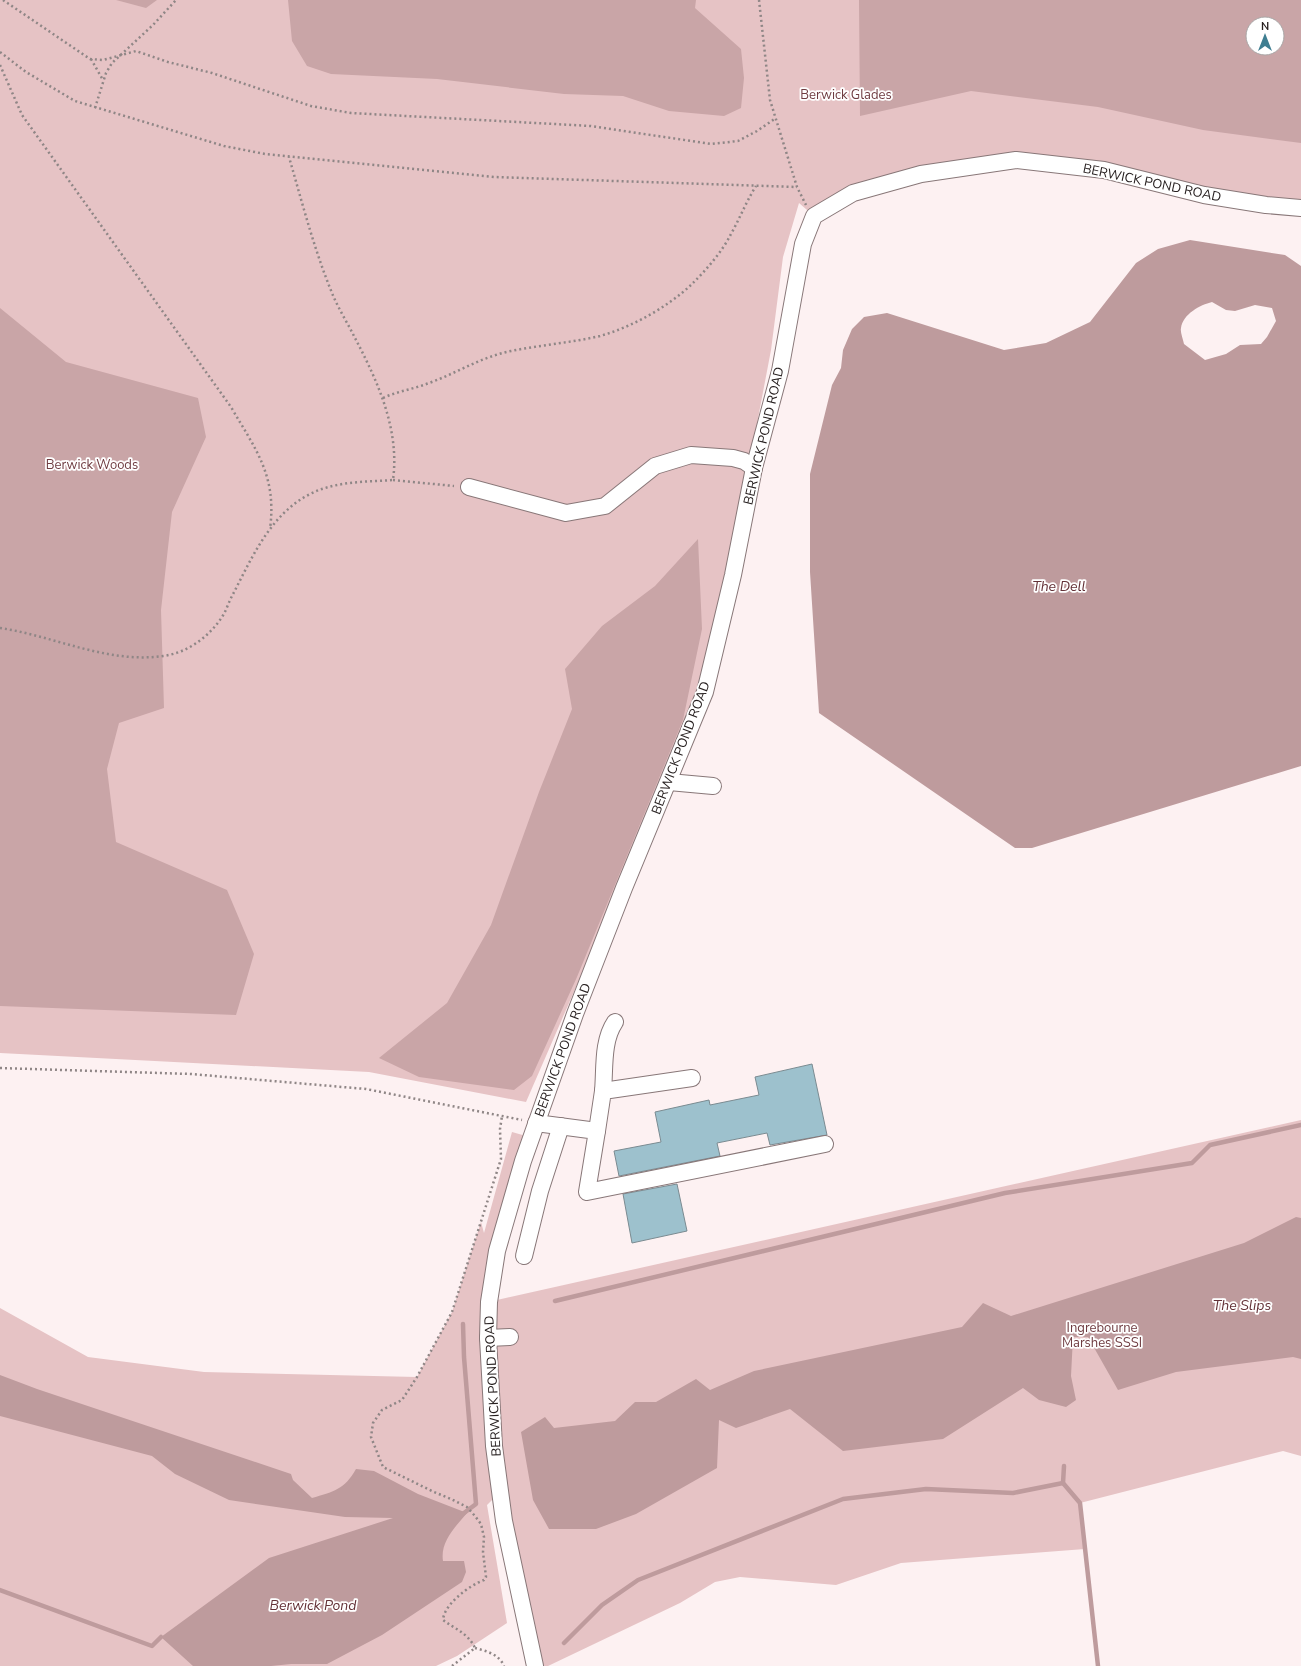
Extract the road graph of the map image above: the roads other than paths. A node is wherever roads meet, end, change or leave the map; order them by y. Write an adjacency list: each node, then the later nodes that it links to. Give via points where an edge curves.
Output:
1 (1301, 208): 2 (street, BERWICK POND ROAD, via 1204,195 1104,170 1016,160 921,174 853,193 814,216 803,244 780,370)
2 (754, 468): 3 (street, via 744,461 733,458 691,455 655,466 605,506 566,513); 4 (street, BERWICK POND ROAD, via 733,575 705,692)
3 (469, 487)
4 (668, 782): 5 (street); 9 (street, BERWICK POND ROAD, via 580,1000)
5 (713, 786)
6 (615, 1022): 8 (street, via 606,1047)
7 (692, 1078): 8 (street)
8 (603, 1091): 11 (street)
9 (536, 1123): 10 (street); 15 (street, BERWICK POND ROAD, via 497,1252 489,1302)
10 (561, 1126): 11 (street); 13 (street, via 540,1191)
11 (597, 1131): 12 (street, via 586,1192)
12 (825, 1144)
13 (524, 1256)
14 (510, 1337): 15 (street)
15 (488, 1338): 16 (street, BERWICK POND ROAD, via 494,1446 504,1521)
16 (535, 1666)

